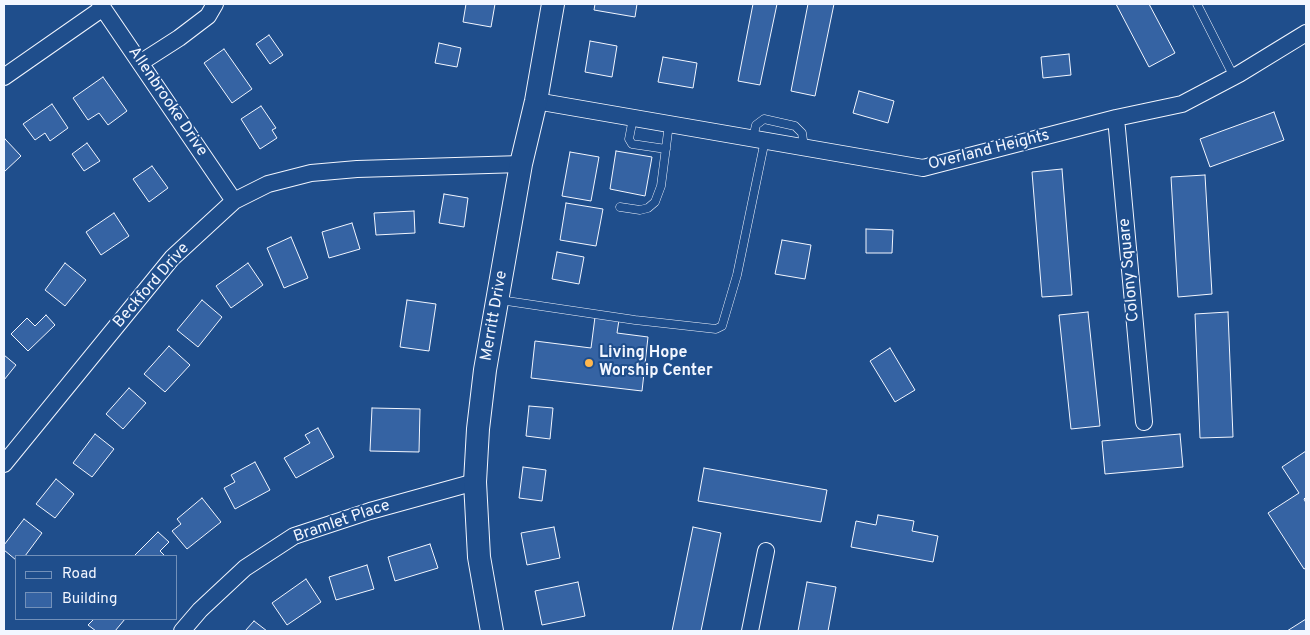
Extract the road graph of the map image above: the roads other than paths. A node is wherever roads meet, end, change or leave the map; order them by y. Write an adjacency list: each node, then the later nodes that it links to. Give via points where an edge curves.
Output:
1 (215, 4): 6 (street, via 208,16)
2 (553, 4): 9 (main road, Merritt Drive)
3 (1197, 4): 7 (lane)
4 (102, 6): 6 (street, Allenbrooke Drive); 8 (street)
5 (1306, 33): 7 (street, Overland Heights)
6 (140, 63): 16 (street, Allenbrooke Drive)
7 (1234, 76): 11 (street, Overland Heights, via 1182,104)
8 (4, 77)
9 (536, 100): 10 (street, Overland Heights); 15 (main road, Merritt Drive)
10 (633, 118): 12 (street, Overland Heights); 14 (lane, via 629,139 632,144)
11 (1116, 118): 13 (street, Overland Heights, via 923,168); 19 (street, Colony Square)
12 (668, 124): 13 (street, Overland Heights); 14 (lane)
13 (759, 139): 18 (lane, via 737,276 722,326 716,329 635,320)
14 (666, 149): 17 (lane, via 661,186 654,202 640,210)
15 (521, 164): 16 (street, Beckford Drive, via 311,173 268,184); 18 (main road, Merritt Drive)
16 (234, 201): 20 (street, Beckford Drive, via 172,258)
17 (620, 207)
18 (498, 299): 21 (main road, Merritt Drive, via 483,390)
19 (1144, 422)
20 (4, 464)
21 (474, 482): 23 (street, Bramlet Place, via 294,536 245,568); 24 (main road, Merritt Drive, via 479,557)
22 (766, 551): 25 (street)
23 (182, 631)
24 (492, 631)
25 (750, 631)

